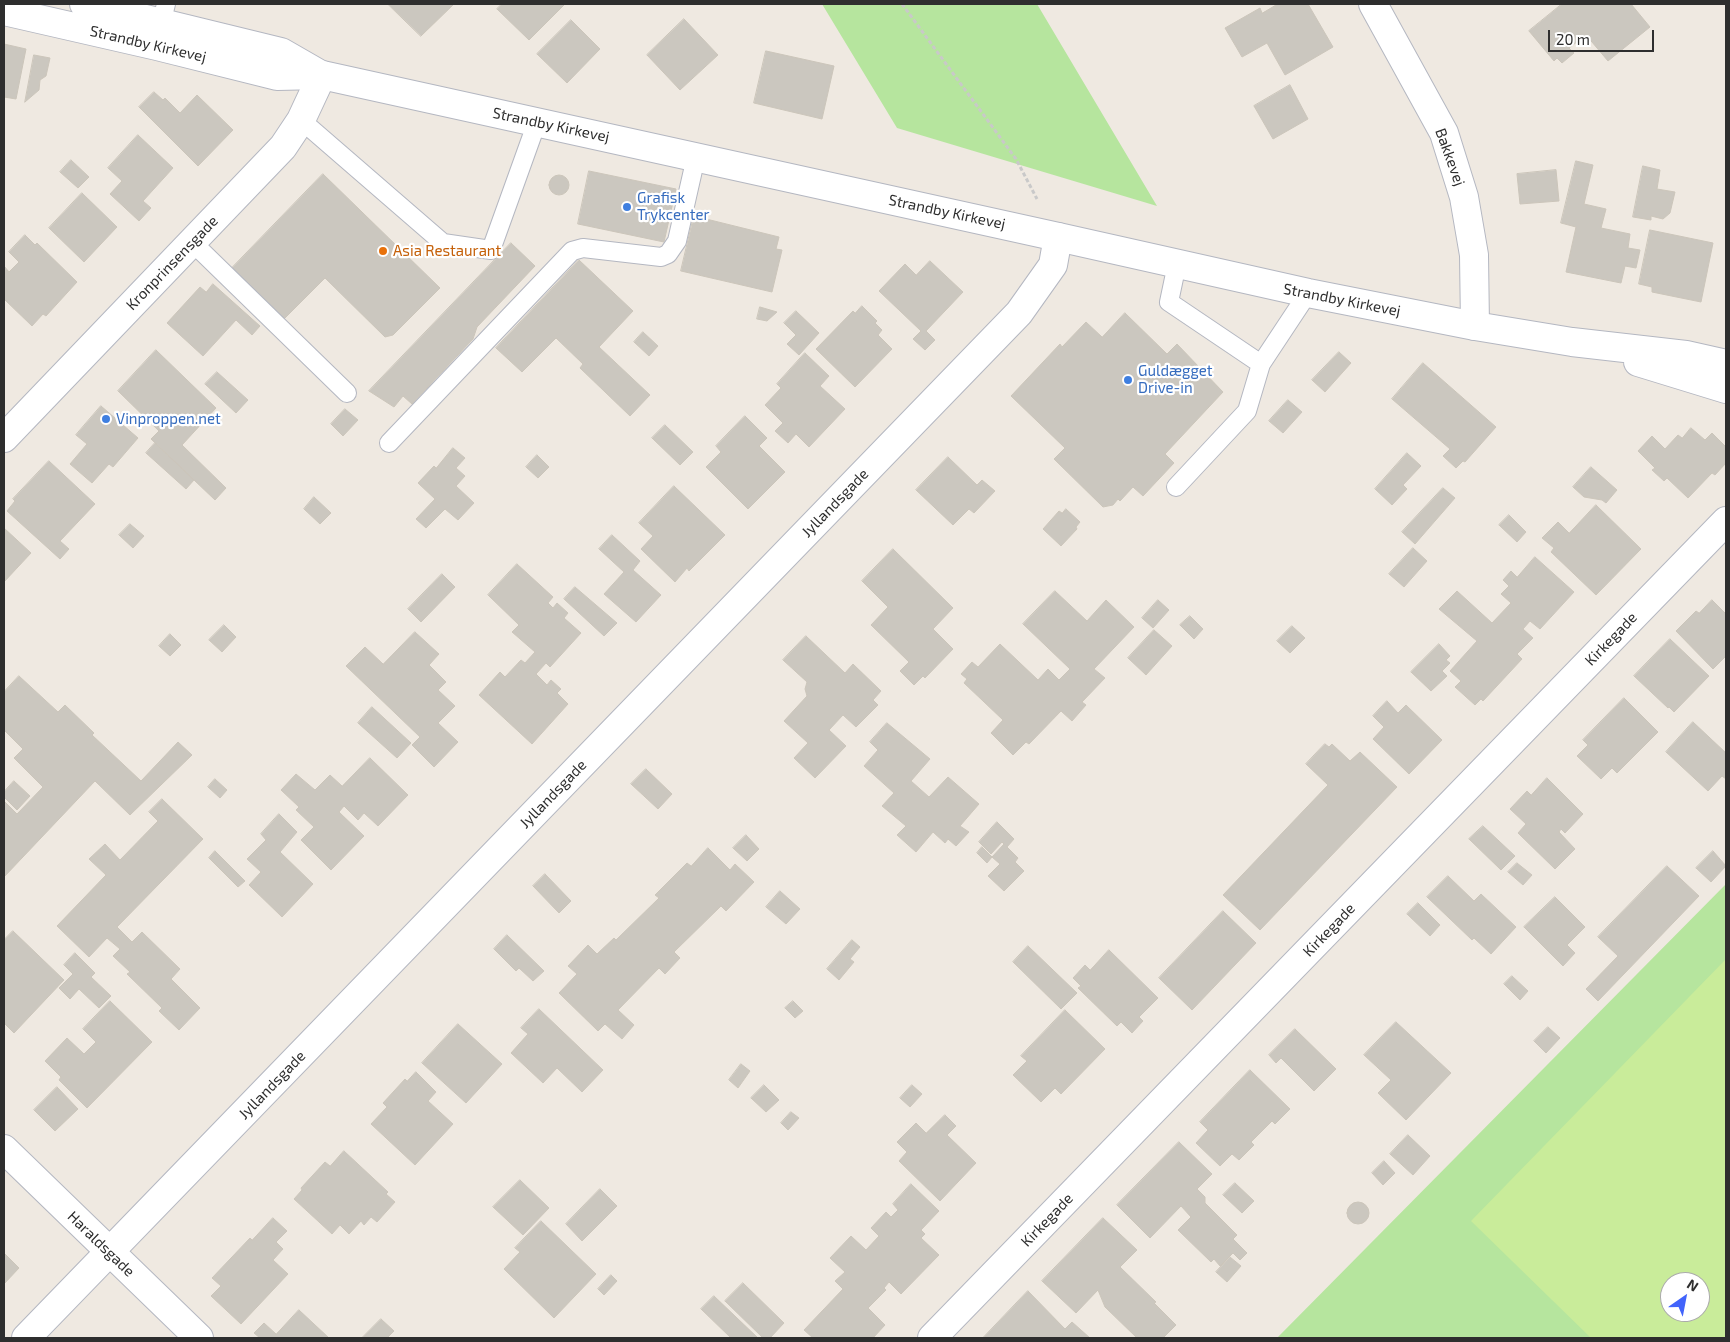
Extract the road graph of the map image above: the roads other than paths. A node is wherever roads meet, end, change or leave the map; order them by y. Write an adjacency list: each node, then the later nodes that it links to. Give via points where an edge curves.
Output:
1 (84, 4): 4 (street, Strandby Kirkevej)
2 (1374, 4): 13 (street, Bakkevej, via 1444,133 1464,196 1474,255)
3 (4, 11): 4 (street, Strandby Kirkevej)
4 (162, 24): 5 (street, Strandby Kirkevej, via 281,52)
5 (322, 76): 6 (street, Kronprinsensgade); 7 (street, Strandby Kirkevej)
6 (301, 120): 7 (lane, via 444,242 491,250); 10 (street, Kronprinsensgade, via 283,148)
7 (537, 122): 8 (street, Strandby Kirkevej)
8 (696, 157): 9 (street, Strandby Kirkevej); 20 (lane, via 677,241 668,254 661,257 583,248 572,251)
9 (1058, 236): 11 (street, Strandby Kirkevej); 24 (street, Jyllandsgade, via 1053,265 1019,313)
10 (192, 242): 18 (lane); 19 (street, Kronprinsensgade)
11 (1177, 264): 12 (street, Strandby Kirkevej); 15 (lane, via 1169,302)
12 (1308, 293): 13 (street, Strandby Kirkevej); 15 (lane)
13 (1475, 326): 14 (street, Strandby Kirkevej)
14 (1572, 342): 16 (street, Strandby Kirkevej, via 1686,355); 17 (street, Strandby Kirkevej)
15 (1261, 364): 21 (lane, via 1247,411)
16 (1726, 364)
17 (1726, 389)
18 (347, 394)
19 (4, 438)
20 (389, 443)
21 (1176, 487)
22 (1726, 521): 27 (street, Kirkegade)
23 (4, 1149): 24 (street, Haraldsgade)
24 (110, 1252): 25 (street, Jyllandsgade); 26 (street, Haraldsgade)
25 (26, 1338)
26 (199, 1338)
27 (932, 1338)

